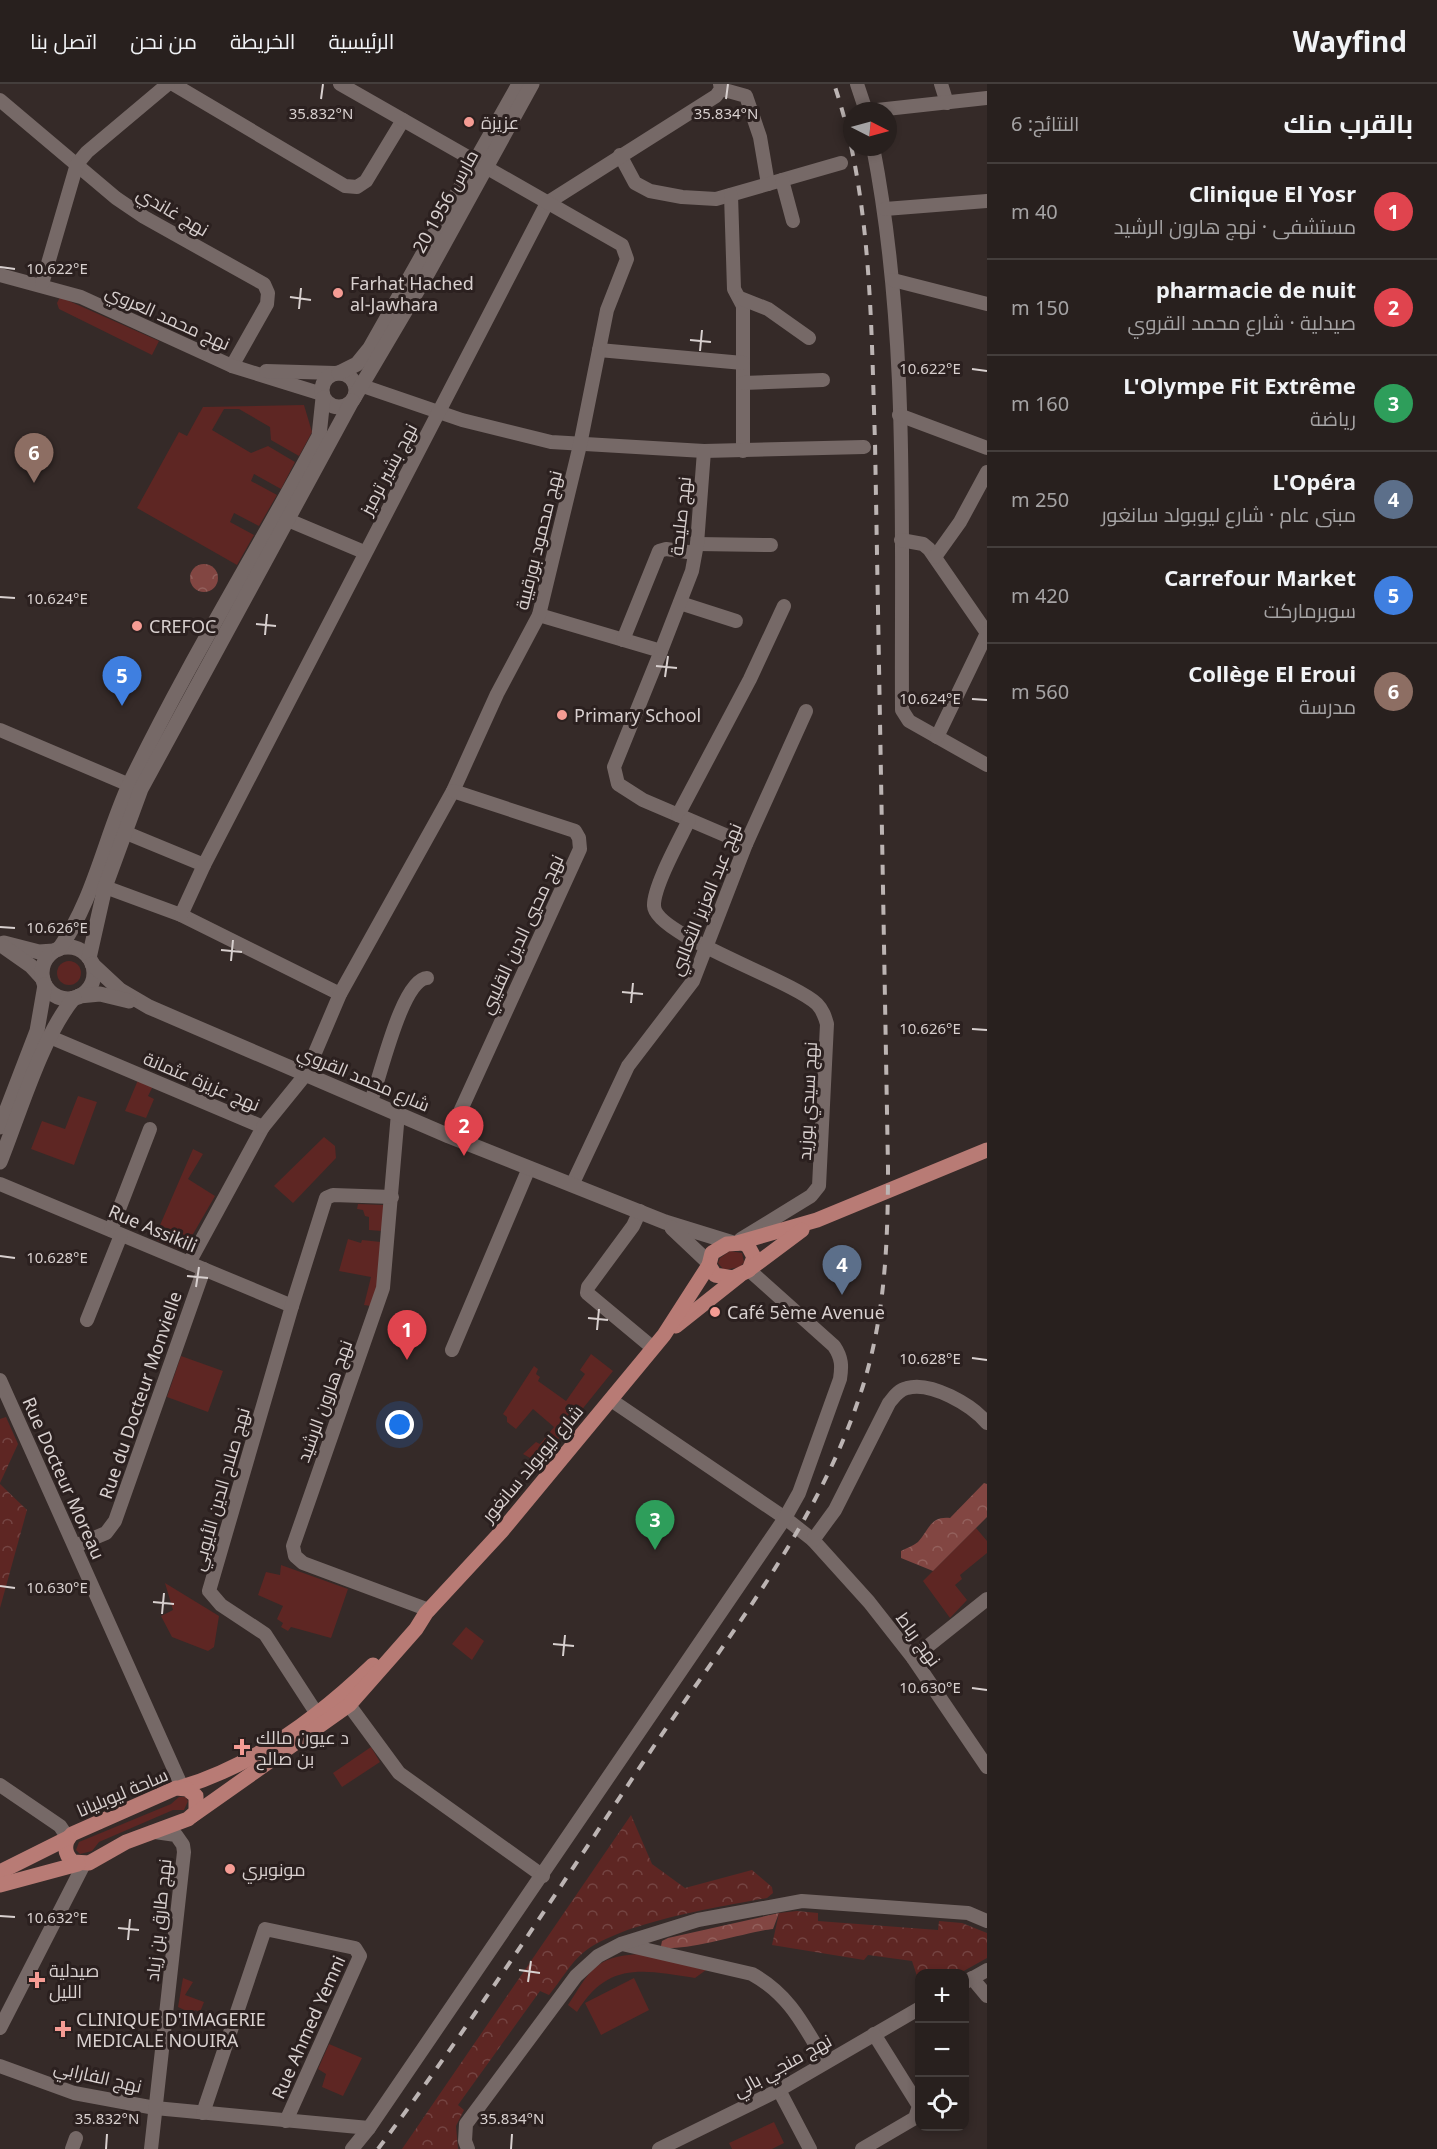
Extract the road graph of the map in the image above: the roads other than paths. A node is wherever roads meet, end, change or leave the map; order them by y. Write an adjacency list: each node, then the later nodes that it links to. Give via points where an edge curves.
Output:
1 (168, 84): 18 (street)
2 (173, 84): 14 (street, via 345,186 357,187 366,181)
3 (340, 84): 14 (street, نهج محمود بورقيبة)
4 (519, 84): 19 (main road, 20 مارس 1956)
5 (532, 84): 19 (main road, 20 مارس 1956)
6 (857, 84): 11 (street)
7 (941, 84): 12 (street)
8 (721, 87): 15 (street, نهج بشير ترميز, via 716,96); 20 (street, via 746,96)
9 (987, 98): 12 (street)
10 (0, 100): 18 (street, نهج غاندي)
11 (864, 102)
12 (947, 103): 13 (street)
13 (897, 108)
14 (403, 120): 19 (street, نهج محمود بورقيبة)
15 (620, 154): 21 (street, via 635,183 650,191 716,199); 23 (street, نهج بشير ترميز)
16 (875, 156): 24 (street)
17 (841, 163): 20 (street)
18 (78, 164): 28 (street); 34 (street, نهج غاندي, via 144,217 264,284 267,304)
19 (481, 164): 23 (street, نهج محمود بورقيبة); 36 (main road, 20 مارس 1956, via 370,348 357,364); 39 (main road, 20 مارس 1956)
20 (775, 182): 21 (street); 25 (street)
21 (730, 195): 29 (street, via 734,289)
22 (987, 201): 24 (street)
23 (548, 203): 32 (street, نهج محمود بورقيبة, via 622,244 627,252 607,310); 41 (street, نهج بشير ترميز)
24 (885, 209): 27 (street)
25 (793, 220)
26 (0, 275): 28 (street, نهج محمد العروي)
27 (893, 280): 30 (street); 42 (street)
28 (42, 284): 34 (street, نهج محمد العروي, via 81,297)
29 (740, 298): 31 (street, via 768,309); 33 (street)
30 (987, 304)
31 (809, 338)
32 (599, 350): 33 (street); 43 (street, نهج محمود بورقيبة)
33 (743, 363): 38 (street)
34 (232, 366): 35 (street, نهج محمد العروي)
35 (252, 370): 36 (street); 40 (street, نهج محمد العروي)
36 (337, 373): 39 (main road, via 348,375); 40 (main road, via 323,383)
37 (823, 380): 38 (street)
38 (743, 383): 47 (street)
39 (355, 392): 40 (main road, via 337,407); 41 (street); 49 (main road, 20 مارس 1956)
40 (322, 396): 66 (main road, via 319,436 182,682)
41 (440, 412): 43 (street, via 540,439); 53 (street, نهج بشير ترميز)
42 (899, 414): 45 (street); 50 (street)
43 (580, 445): 46 (street); 57 (street, نهج محمود بورقيبة)
44 (864, 447): 47 (street)
45 (987, 448)
46 (704, 451): 47 (street); 52 (street, نهج صليحة)
47 (743, 451)
48 (987, 472): 54 (street, via 960,522)
49 (288, 520): 53 (street); 66 (main road, 20 مارس 1956)
50 (901, 540): 54 (street, via 923,544); 64 (street, via 902,710 909,721)
51 (771, 545): 52 (street)
52 (696, 548): 55 (street, نهج صليحة); 60 (street, via 659,551)
53 (364, 552): 71 (street, نهج بشير ترميز)
54 (935, 557): 59 (street)
55 (680, 603): 58 (street); 61 (street, نهج صليحة)
56 (784, 606): 68 (street)
57 (539, 615): 60 (street); 67 (street, نهج محمود بورقيبة, via 497,694)
58 (736, 621)
59 (987, 633): 64 (street)
60 (623, 640): 61 (street)
61 (661, 651): 68 (street, نهج صليحة, via 614,775 627,792)
62 (806, 711): 70 (street, نهج عبد العزيز الثعالبي)
63 (0, 730): 66 (street)
64 (937, 737): 65 (street)
65 (987, 765)
66 (135, 787): 69 (main road); 76 (main road, via 69,934)
67 (453, 791): 80 (street, نهج محمود بورقيبة); 90 (street, نهج محيي الدين القليبي, via 575,831 580,849)
68 (683, 818): 70 (street); 75 (street, via 654,908 664,922)
69 (124, 832): 71 (street); 72 (main road)
70 (746, 844): 75 (street, نهج عبد العزيز الثعالبي)
71 (204, 865): 73 (street, نهج بشير ترميز)
72 (105, 887): 73 (street); 77 (main road)
73 (181, 915): 80 (street)
74 (0, 943): 76 (main road, شارع محمد القروي, via 39,952); 79 (main road, شارع محمد القروي, via 31,966)
75 (708, 947): 95 (street, نهج عبد العزيز الثعالبي, via 690,987 624,1073); 101 (street, نهج سيدي بوزيد, via 816,1003 823,1012 828,1034 821,1176 816,1192)
76 (56, 950): 77 (main road, شارع محمد القروي, via 75,948); 79 (main road, via 44,964)
77 (91, 961): 81 (main road, via 93,979 86,992); 82 (main road, شارع محمد القروي, via 120,990)
78 (427, 978): 85 (street, via 417,981 400,1009)
79 (44, 982): 81 (main road, شارع محمد القروي, via 57,996); 87 (main road, via 37,1031)
80 (340, 994): 84 (street, نهج محمود بورقيبة)
81 (77, 997): 82 (main road, شارع محمد القروي, via 100,994); 83 (main road, via 61,1014)
82 (149, 1007): 84 (main road, شارع محمد القروي)
83 (50, 1037): 88 (street, نهج عزيزة عثمانة); 92 (main road)
84 (306, 1074): 85 (main road, شارع محمد القروي); 88 (street, نهج محمود بورقيبة)
85 (371, 1101): 86 (main road, شارع محمد القروي)
86 (398, 1113): 90 (main road, شارع محمد القروي); 96 (street, نهج هارون الرشيد)
87 (0, 1127)
88 (263, 1127): 102 (street, نهج عزيزة عثمانة)
89 (150, 1129): 100 (street)
90 (449, 1136): 93 (main road, شارع محمد القروي)
91 (986, 1152): 98 (main road, شارع ليوبولد سانغور)
92 (0, 1162)
93 (529, 1168): 95 (main road, شارع محمد القروي); 110 (street)
94 (0, 1184): 100 (street, Rue Assikili)
95 (572, 1185): 97 (main road, شارع محمد القروي)
96 (392, 1197): 106 (street, via 327,1198); 118 (street, نهج هارون الرشيد, via 381,1297 293,1546 295,1556 303,1563)
97 (640, 1211): 99 (main road, شارع محمد القروي); 109 (street, via 587,1293)
98 (817, 1220): 101 (main road, شارع ليوبولد سانغور); 105 (main road, شارع ليوبولد سانغور)
99 (665, 1222): 101 (main road, شارع محمد القروي); 103 (main road, شارع محمد القروي)
100 (116, 1233): 102 (street, Rue Assikili); 107 (street)
101 (735, 1243): 103 (main road, شارع ليوبولد سانغور, via 716,1250); 105 (main road, via 752,1251 754,1263)
102 (189, 1263): 104 (street, Rue Assikili)
103 (709, 1264): 105 (main road, via 715,1275 727,1278); 108 (main road, شارع ليوبولد سانغور)
104 (204, 1269): 106 (street, Rue Assikili); 116 (street, Rue du Docteur Monvielle, via 116,1521 106,1533)
105 (746, 1272): 108 (main road, شارع ليوبولد سانغور); 114 (street, via 834,1346 842,1366 799,1493)
106 (292, 1306): 121 (street, نهج صلاح الدين الأيوبي, via 209,1591 221,1605 265,1634)
107 (87, 1320)
108 (664, 1335): 109 (main road, شارع ليوبولد سانغور)
109 (653, 1348): 112 (main road, شارع ليوبولد سانغور)
110 (452, 1350)
111 (0, 1380): 116 (street, Rue Docteur Moreau)
112 (611, 1400): 114 (street, نهج رباط); 118 (main road, شارع ليوبولد سانغور, via 501,1532)
113 (986, 1418): 115 (street, via 942,1393 919,1387 898,1392 835,1510)
114 (785, 1518): 115 (street, نهج رباط); 130 (street)
115 (813, 1540): 119 (street, نهج رباط, via 856,1586)
116 (75, 1546): 124 (street, Rue Docteur Moreau)
117 (987, 1599): 119 (street)
118 (428, 1611): 120 (main road, شارع ليوبولد سانغور); 121 (main road, شارع ليوبولد سانغور, via 410,1622 378,1660)
119 (913, 1658): 122 (street, نهج رباط)
120 (349, 1705): 125 (main road, شارع ليوبولد سانغور); 130 (street, via 399,1773)
121 (317, 1714): 124 (main road, شارع ليوبولد سانغور, via 218,1776)
122 (987, 1767)
123 (0, 1785): 127 (street, via 60,1826)
124 (182, 1787): 125 (main road, ساحة ليوبليانا, via 196,1796 197,1807); 127 (main road, ساحة ليوبليانا)
125 (192, 1816): 126 (main road)
126 (147, 1833): 128 (main road); 144 (street, نهج طارق بن زياد, via 164,1831 176,1835 184,1852)
127 (68, 1838): 128 (main road, ساحة ليوبليانا, via 66,1854); 129 (main road)
128 (81, 1864): 131 (main road); 139 (street)
129 (0, 1872)
130 (543, 1876): 147 (street)
131 (0, 1885)
132 (987, 1921): 133 (street, via 968,1913 802,1901 698,1920)
133 (621, 1944): 141 (street, via 752,1974 784,1997); 150 (street, via 587,1964 557,1999 466,2124)
134 (987, 1970): 135 (street)
135 (969, 1980)
136 (969, 1982): 137 (street)
137 (987, 1996)
138 (915, 2011): 140 (street, نهج منجي بالي)
139 (0, 2028)
140 (874, 2034): 141 (street, نهج منجي بالي); 153 (street, via 920,2106 915,2118)
141 (825, 2061): 143 (street, نهج منجي بالي)
142 (0, 2066): 144 (street, نهج الفارابي, via 74,2093)
143 (779, 2090): 151 (street, نهج منجي بالي); 152 (street)
144 (155, 2108): 145 (street, نهج الفارابي); 148 (street, نهج طارق بن زياد)
145 (203, 2114): 146 (street, نهج الفارابي); 146 (street, Rue Ahmed Yemni, via 266,1929 355,1948 360,1953)
146 (286, 2121): 147 (street, نهج الفارابي)
147 (369, 2128): 149 (street)
148 (151, 2149)
149 (352, 2149)
150 (468, 2149)
151 (659, 2149)
152 (810, 2149)
153 (862, 2149)

